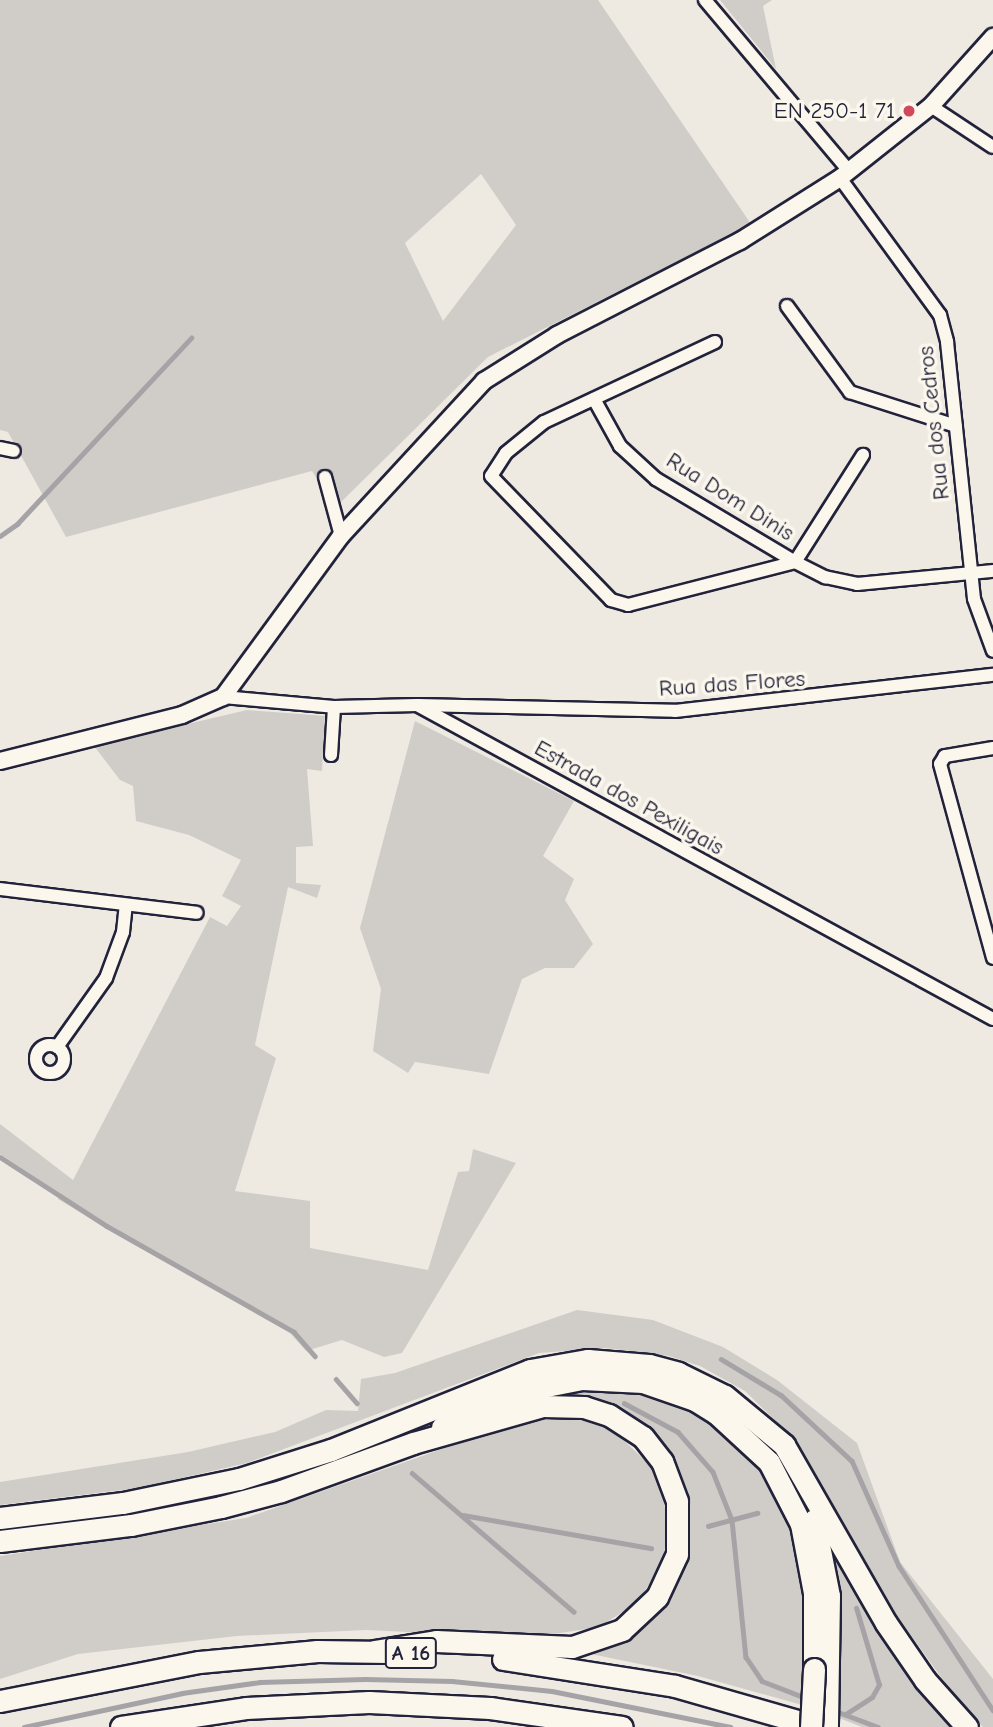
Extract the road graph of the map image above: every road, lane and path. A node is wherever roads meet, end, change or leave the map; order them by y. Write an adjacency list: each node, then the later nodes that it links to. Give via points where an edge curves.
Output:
1 (705, 0): 5 (street, Rua dos Cedros)
2 (993, 37): 3 (main road)
3 (931, 106): 4 (street); 5 (main road)
4 (993, 147)
5 (845, 174): 9 (street, Rua dos Cedros, via 940,315); 14 (main road, via 740,242 557,335 484,381)
6 (787, 306): 9 (street, via 850,391)
7 (715, 342): 8 (street)
8 (594, 399): 15 (street, Rua Dom Dinis, via 620,446 656,479); 15 (street, via 522,436 491,476 611,600 628,604)
9 (956, 426): 17 (street, Rua dos Cedros)
10 (0, 449): 11 (street)
11 (14, 451)
12 (863, 455): 15 (street, Rua Dom Dinis)
13 (325, 477): 14 (street)
14 (341, 536): 20 (main road)
15 (795, 562): 17 (street, via 825,577 857,584)
16 (993, 571): 17 (street)
17 (971, 573): 18 (street, Rua dos Cedros, via 974,599)
18 (993, 651)
19 (993, 675): 21 (street, Rua das Flores, via 675,712 533,710 474,703)
20 (223, 697): 22 (street, Estrada dos Pexiligais); 25 (main road, via 182,715)
21 (417, 705): 22 (street, Estrada dos Pexiligais); 30 (street, Estrada dos Pexiligais)
22 (334, 707): 24 (street)
23 (993, 748): 29 (street, via 945,756 940,764)
24 (331, 755)
25 (0, 761)
26 (0, 889): 27 (street)
27 (126, 905): 28 (street); 31 (street, via 123,932 106,978)
28 (197, 913)
29 (993, 958)
30 (993, 1019)
31 (57, 1047)
32 (750, 1415): 34 (highway, A 16, via 725,1396 678,1373 619,1360 588,1360 520,1373 331,1450 229,1481 123,1503); 37 (highway, A 16, via 791,1469 818,1529 830,1596); 44 (highway, A 16, via 774,1434 797,1463 886,1623)
33 (413, 1443): 35 (highway, A 16, via 281,1491 222,1507 160,1521); 36 (highway, A 16, via 542,1406 584,1407 609,1415 643,1437 669,1474 679,1513 677,1554 650,1606 622,1630 599,1640 544,1648 436,1641); 37 (highway, A 16, via 496,1401 582,1379 643,1382 695,1400 736,1428 761,1453 802,1524)
34 (0, 1518)
35 (0, 1541)
36 (374, 1651): 38 (highway, A 16, via 317,1651 199,1662); 42 (highway, A 16, via 496,1658 616,1674 734,1700)
37 (822, 1672): 41 (highway, A 16, bridge); 43 (highway, A 16)
38 (0, 1701)
39 (121, 1727): 40 (highway, A 16, via 246,1708 369,1702 490,1708)
40 (622, 1727)
41 (811, 1727)
42 (818, 1727)
43 (827, 1727)
44 (967, 1727)

